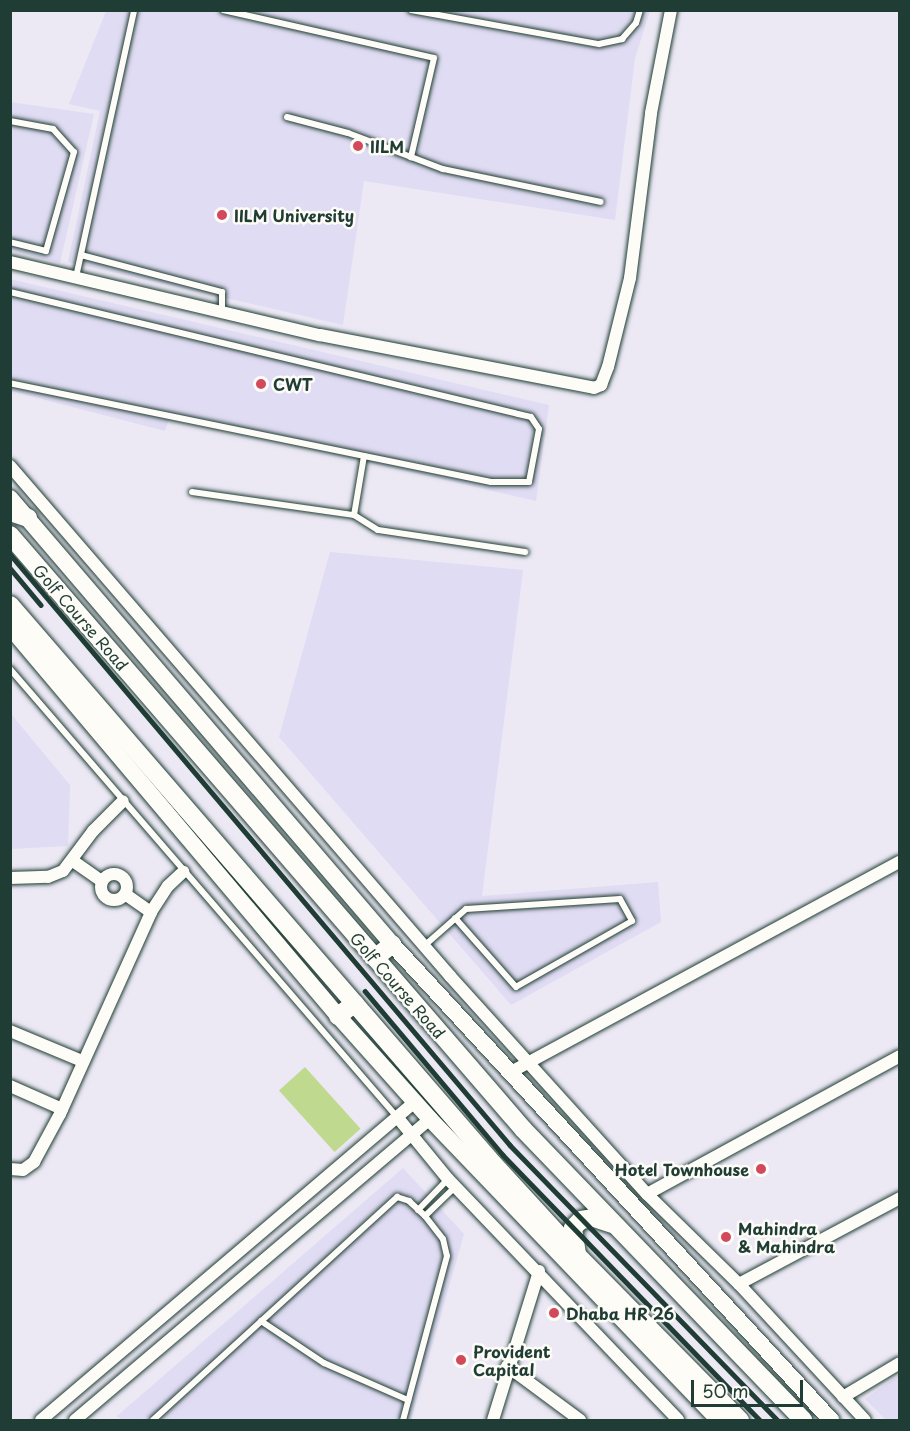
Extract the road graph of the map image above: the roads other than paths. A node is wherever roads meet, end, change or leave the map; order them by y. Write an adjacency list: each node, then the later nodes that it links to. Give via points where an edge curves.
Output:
1 (134, 10): 11 (lane)
2 (223, 10): 8 (lane, via 434,58)
3 (411, 10): 4 (lane, via 599,44 622,39 636,23)
4 (640, 10)
5 (671, 10): 15 (street, via 651,113 630,278 601,385 594,388 571,384)
6 (286, 117): 8 (lane, via 348,133)
7 (10, 121): 10 (lane, via 53,129 74,152 46,250)
8 (411, 157): 9 (lane, via 443,169)
9 (602, 202)
10 (10, 242)
11 (81, 255): 13 (lane); 15 (lane, via 222,292)
12 (10, 262): 13 (street)
13 (76, 277): 15 (street)
14 (10, 292): 17 (lane, via 531,417 539,429 533,474 523,484 491,482)
15 (222, 312)
16 (10, 383): 17 (lane)
17 (364, 456): 22 (lane)
18 (10, 466): 37 (street)
19 (192, 492): 22 (lane)
20 (10, 498): 21 (street)
21 (19, 515): 36 (street)
22 (354, 515): 24 (lane, via 378,531)
23 (10, 535): 38 (main road, Golf Course Road)
24 (525, 552)
25 (13, 617): 39 (main road); 40 (street)
26 (10, 669): 27 (lane)
27 (123, 801): 28 (street, via 93,831); 30 (lane)
28 (73, 861): 31 (street, via 48,878); 32 (street)
29 (900, 862): 43 (street)
30 (183, 872): 34 (street); 49 (lane)
31 (10, 878)
32 (102, 881): 33 (street, via 105,897 118,900); 33 (street, via 108,875 121,876 127,886)
33 (125, 894): 34 (street)
34 (151, 912): 44 (street)
35 (455, 918): 35 (lane, via 466,909 620,899 632,921 516,987); 37 (lane)
36 (392, 944): 38 (main road); 45 (street)
37 (424, 946): 43 (street)
38 (375, 958): 58 (main road, Golf Course Road)
39 (355, 1002): 40 (main road); 59 (main road)
40 (338, 1016): 47 (street)
41 (10, 1031): 44 (street)
42 (900, 1056): 54 (street)
43 (527, 1060): 45 (street); 54 (street)
44 (82, 1061): 48 (street)
45 (509, 1073): 81 (street)
46 (10, 1086): 48 (street)
47 (416, 1101): 49 (street); 50 (street)
48 (62, 1109): 52 (street, via 34,1162 23,1170)
49 (398, 1118): 51 (street); 60 (street)
50 (430, 1119): 51 (street); 78 (street)
51 (412, 1136): 53 (street); 62 (street)
52 (10, 1169)
53 (452, 1183): 56 (lane, via 437,1191); 57 (lane); 61 (street)
54 (647, 1194): 63 (street)
55 (900, 1198): 63 (street)
56 (418, 1210): 57 (lane); 65 (lane, via 397,1197 388,1203)
57 (425, 1216): 70 (lane, via 443,1239 447,1256)
58 (612, 1224): 59 (main road, via 594,1218 581,1220 573,1228); 80 (main road, Golf Course Road)
59 (578, 1256): 79 (main road)
60 (222, 1264): 62 (street); 64 (street)
61 (539, 1271): 68 (street); 77 (street)
62 (236, 1281): 66 (street)
63 (739, 1284): 69 (street)
64 (159, 1317): 66 (street); 71 (street)
65 (261, 1321): 70 (lane, via 324,1363); 73 (lane)
66 (175, 1333): 72 (street)
67 (900, 1363): 69 (street)
68 (507, 1366): 75 (street); 76 (street)
69 (843, 1397): 82 (street)
70 (408, 1400): 74 (lane)
71 (41, 1420)
72 (75, 1420)
73 (153, 1420)
74 (403, 1420)
75 (493, 1420)
76 (580, 1420)
77 (678, 1420)
78 (719, 1420)
79 (740, 1420)
80 (803, 1420)
81 (831, 1420)
82 (866, 1420)

